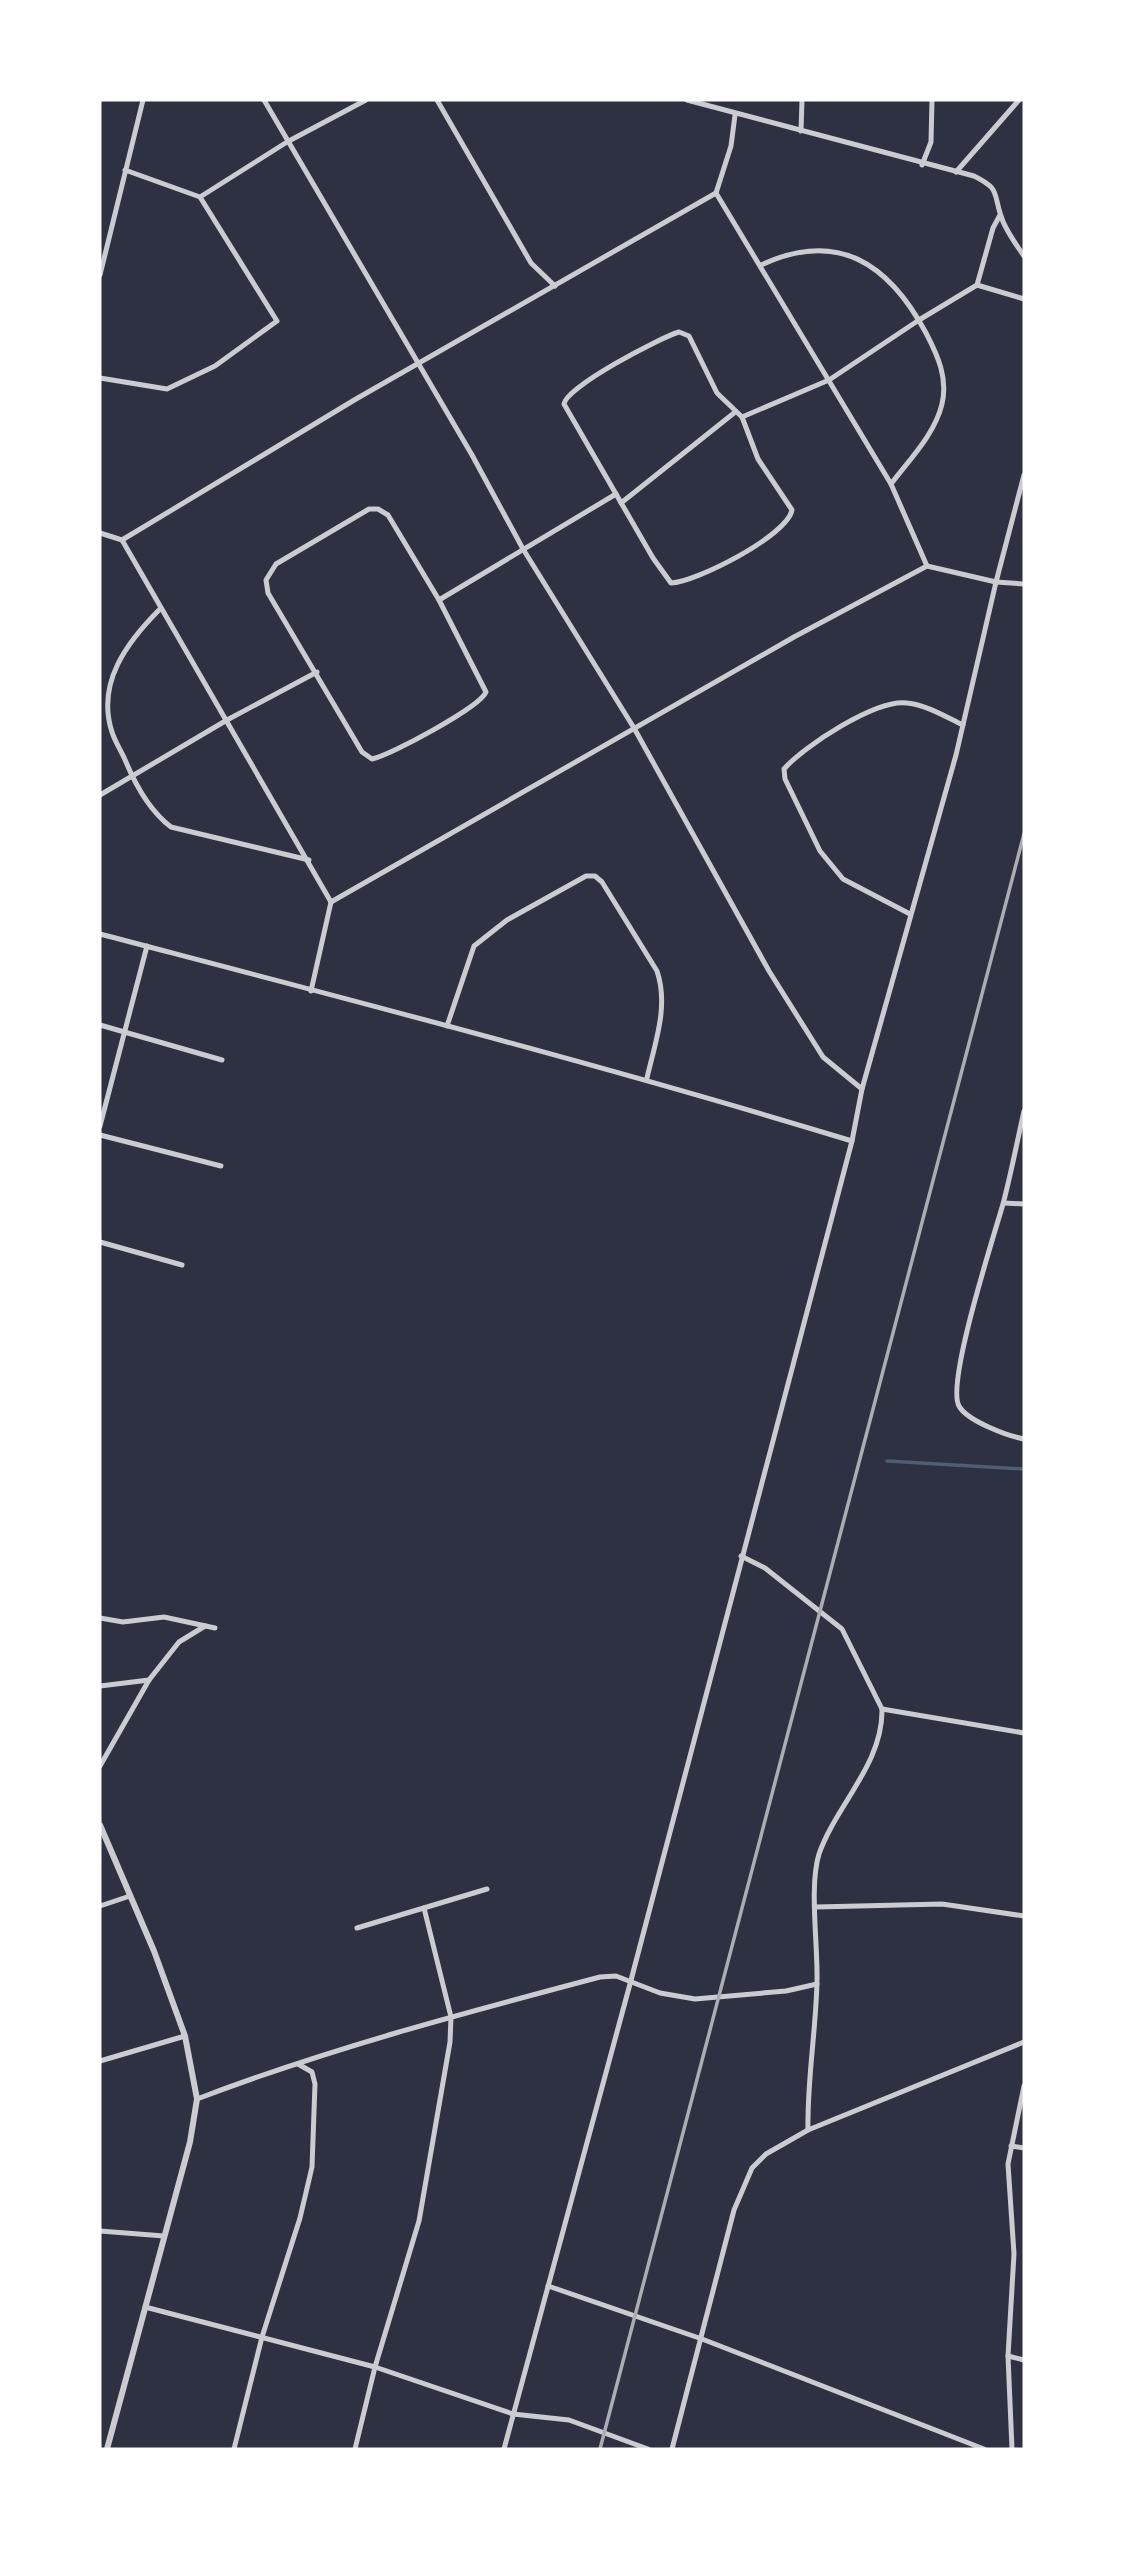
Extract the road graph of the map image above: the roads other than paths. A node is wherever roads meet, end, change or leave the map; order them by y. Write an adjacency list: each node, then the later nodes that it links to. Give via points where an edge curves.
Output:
1 (143, 100): 13 (street)
2 (264, 100): 11 (street)
3 (366, 100): 11 (street)
4 (437, 100): 22 (street, via 531,263)
5 (687, 100): 9 (street)
6 (802, 100): 10 (street)
7 (932, 100): 12 (street, via 931,142)
8 (1019, 100): 14 (street)
9 (735, 115): 10 (street); 15 (street)
10 (801, 131): 12 (street)
11 (287, 142): 16 (street); 25 (street)
12 (922, 164): 14 (street)
13 (125, 170): 16 (street); 20 (street)
14 (956, 172): 17 (street, via 990,184)
15 (716, 193): 19 (street); 22 (street)
16 (200, 197): 26 (street, via 277,321 215,366 167,389)
17 (1000, 215): 18 (street); 21 (street)
18 (1024, 256)
19 (761, 265): 24 (street, via 815,250 847,256 876,267 897,287); 27 (street)
20 (100, 275)
21 (977, 285): 23 (street); 24 (street)
22 (555, 286): 25 (street)
23 (1024, 299)
24 (919, 320): 27 (street); 31 (street, via 940,361 942,402 936,422)
25 (418, 364): 35 (street); 36 (street)
26 (100, 379)
27 (829, 380): 29 (street); 31 (street)
28 (734, 413): 29 (street); 32 (street, via 717,393 689,336 679,332 568,394 564,404 570,417); 33 (street)
29 (741, 416): 33 (street, via 758,459 792,510 777,531 690,579 671,583)
30 (1024, 475): 38 (street)
31 (891, 484): 37 (street)
32 (617, 494): 33 (street); 36 (street)
33 (621, 503)
34 (100, 533): 35 (street)
35 (122, 540): 41 (street)
36 (523, 549): 40 (street); 45 (street)
37 (928, 566): 38 (street); 45 (street)
38 (996, 582): 39 (street); 44 (street)
39 (1024, 584)
40 (439, 600): 42 (street, via 486,692 443,723 378,758 366,756); 42 (street, via 383,511 369,509 336,527 276,564 266,580 268,593)
41 (160, 609): 43 (street); 46 (street, via 134,635 110,680 112,732)
42 (317, 672): 43 (street)
43 (227, 720): 46 (street); 48 (street)
44 (963, 725): 50 (street); 50 (street, via 908,703 880,706 783,769 820,851 844,879)
45 (634, 728): 49 (street); 59 (street, via 815,1047)
46 (133, 777): 47 (street); 48 (street, via 157,816 171,827)
47 (100, 795)
48 (309, 860): 49 (street)
49 (331, 902): 53 (street)
50 (910, 914): 59 (street)
51 (100, 934): 52 (street)
52 (147, 946): 53 (street); 56 (street)
53 (311, 990): 55 (street)
54 (100, 1025): 56 (street)
55 (447, 1026): 58 (street); 58 (street, via 474,946 507,920 586,876 595,876 657,971 662,987 664,1003)
56 (125, 1030): 57 (street); 61 (street)
57 (222, 1060)
58 (647, 1078): 63 (street)
59 (862, 1089): 63 (street)
60 (1024, 1111): 65 (street)
61 (100, 1126)
62 (100, 1135): 64 (street)
63 (852, 1141): 70 (street)
64 (221, 1166)
65 (1003, 1203): 66 (street); 69 (street, via 956,1398 964,1413)
66 (1024, 1205)
67 (100, 1242): 68 (street)
68 (182, 1265)
69 (1024, 1439)
70 (741, 1556): 76 (street, via 765,1568 842,1629); 87 (street)
71 (100, 1618): 72 (street, via 123,1622 164,1616)
72 (205, 1626): 73 (street); 74 (street, via 179,1642)
73 (215, 1628)
74 (149, 1680): 75 (street); 78 (street)
75 (100, 1686)
76 (882, 1709): 77 (street); 83 (street, via 874,1752 820,1853 814,1875)
77 (1024, 1733)
78 (100, 1766)
79 (100, 1825): 81 (street)
80 (487, 1889): 84 (street)
81 (130, 1896): 82 (street); 90 (street)
82 (100, 1906)
83 (816, 1907): 85 (street, via 942,1904); 88 (street)
84 (424, 1908): 86 (street); 89 (street)
85 (1024, 1916)
86 (357, 1928)
87 (630, 1984): 88 (street, via 695,1999); 89 (street, via 616,1976 600,1977); 101 (street)
88 (817, 1984): 96 (street)
89 (451, 2017): 93 (street); 107 (street, via 419,2221)
90 (185, 2036): 92 (street); 95 (street)
91 (1024, 2042): 96 (street)
92 (100, 2061)
93 (298, 2064): 95 (street); 103 (street, via 312,2072 315,2084 312,2167)
94 (1024, 2086): 97 (street)
95 (197, 2099): 100 (street)
96 (808, 2130): 104 (street, via 766,2154 743,2184)
97 (1011, 2146): 98 (street); 105 (street, via 1014,2254)
98 (1024, 2148)
99 (100, 2231): 100 (street)
100 (164, 2236): 102 (street)
101 (548, 2286): 104 (street); 108 (street)
102 (145, 2307): 103 (street); 109 (street)
103 (262, 2337): 107 (street); 110 (street)
104 (702, 2339): 114 (street); 115 (street)
105 (1008, 2357): 106 (street); 116 (street)
106 (1024, 2360)
107 (375, 2367): 108 (street); 111 (street)
108 (513, 2414): 112 (street); 113 (street, via 569,2420)
109 (107, 2449)
110 (234, 2449)
111 (355, 2449)
112 (503, 2449)
113 (648, 2449)
114 (672, 2449)
115 (984, 2449)
116 (1012, 2449)

